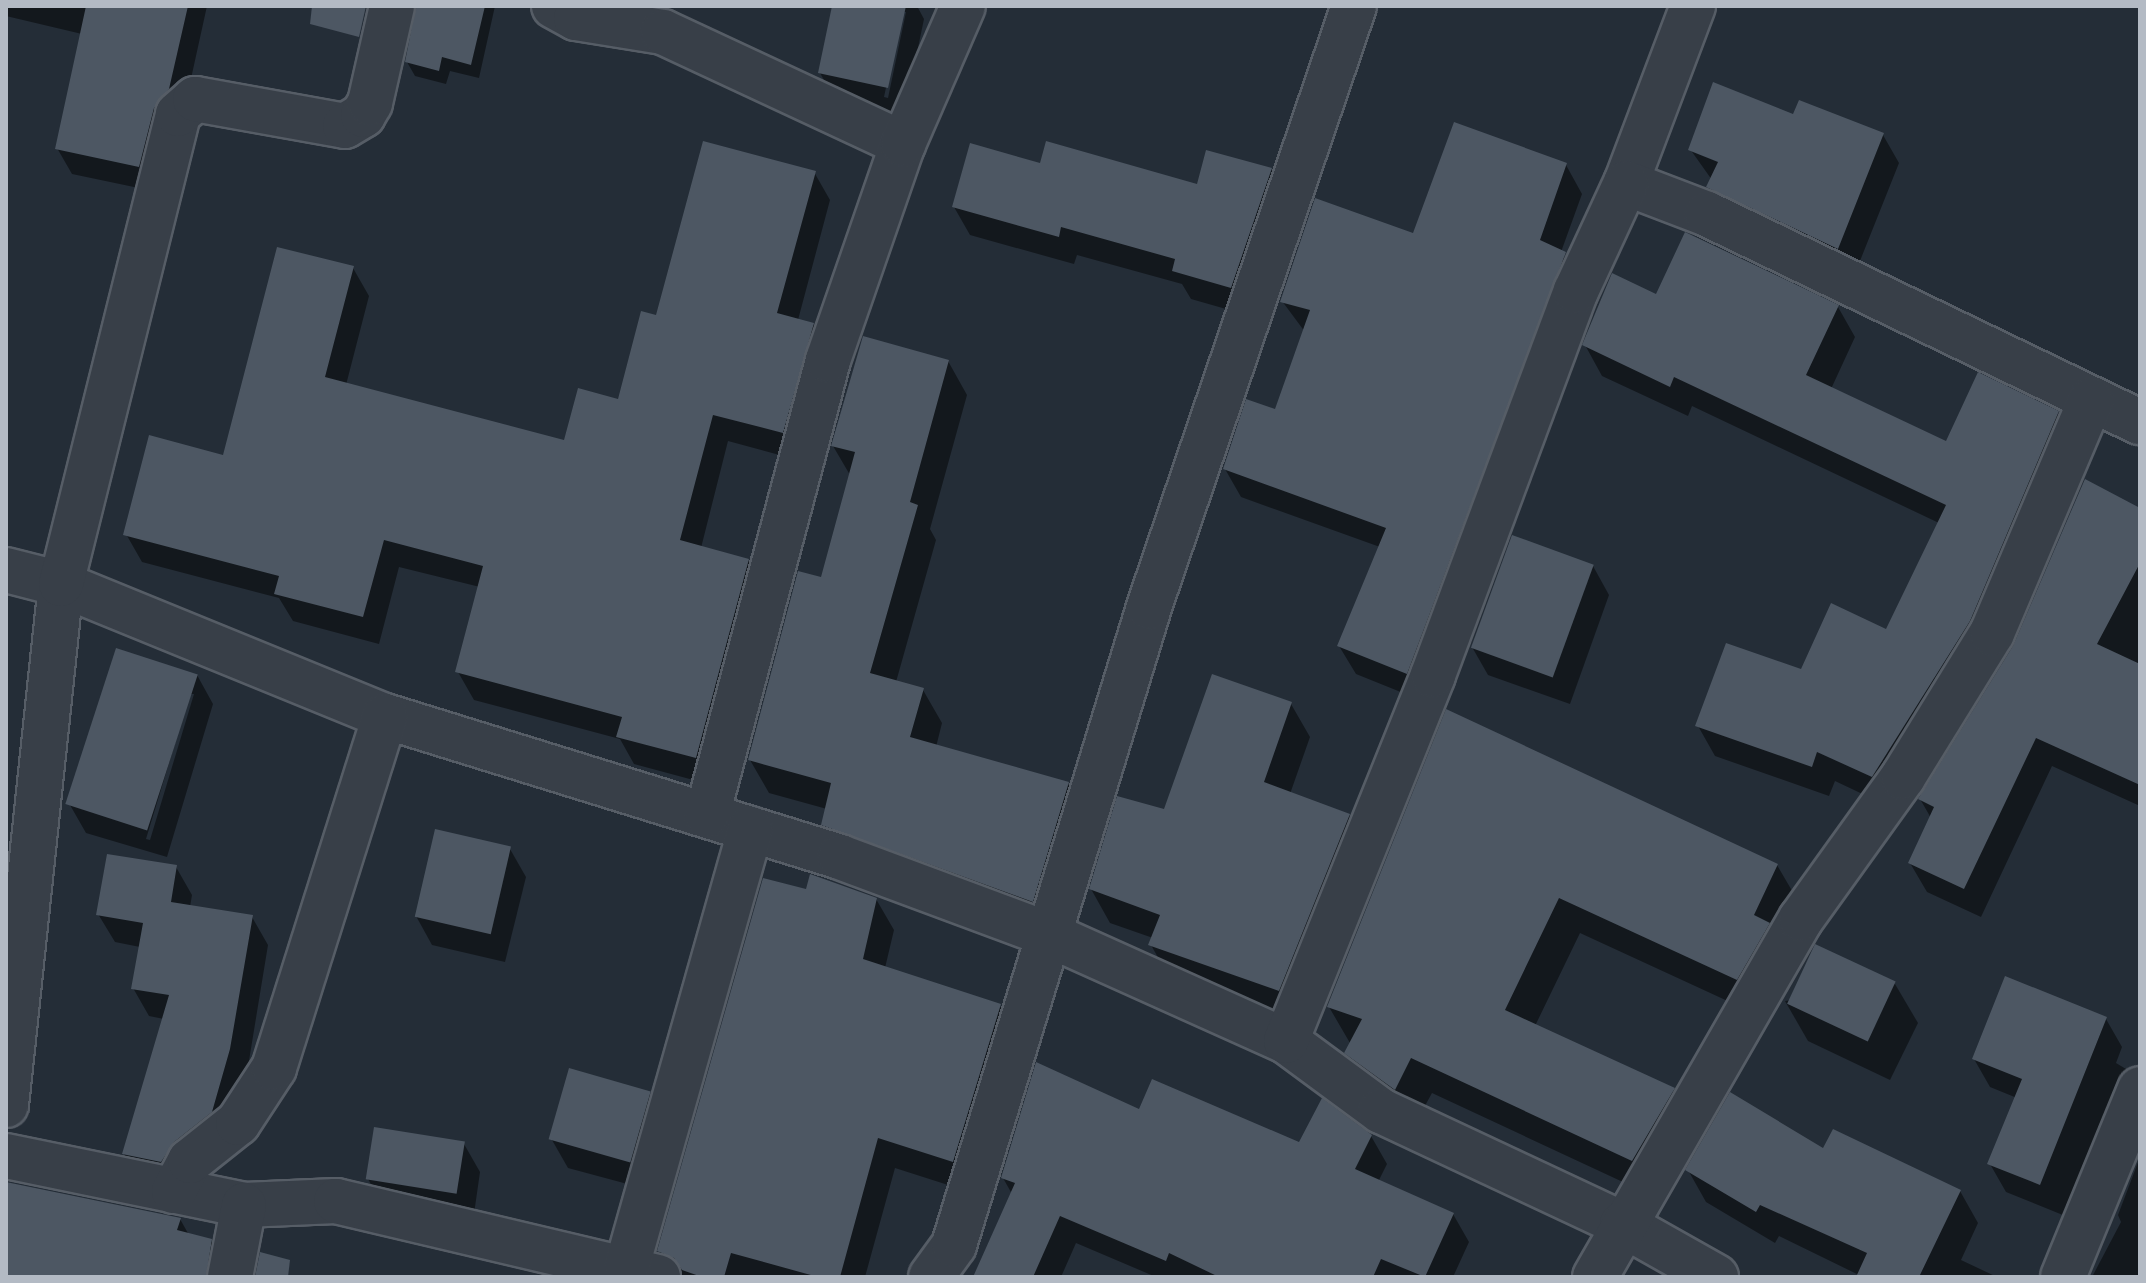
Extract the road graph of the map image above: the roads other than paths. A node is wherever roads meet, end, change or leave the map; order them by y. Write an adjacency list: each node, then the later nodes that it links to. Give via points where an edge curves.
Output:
1 (392, 6): 11 (street, via 370,103 363,115 345,126 195,99 178,114)
2 (554, 6): 6 (street, via 576,18 663,32)
3 (963, 6): 6 (street)
4 (1354, 6): 15 (street, via 1149,607)
5 (1693, 6): 7 (street)
6 (903, 144): 13 (street, via 828,360)
7 (1626, 183): 8 (street, via 1805,260); 16 (street, via 1576,291 1433,675)
8 (2091, 400): 9 (street); 22 (street, via 1992,633 1903,777 1801,919)
9 (2140, 422)
10 (6, 570): 11 (street)
11 (61, 584): 12 (street); 18 (street)
12 (385, 716): 13 (street); 20 (street, via 274,1068 238,1123 190,1161)
13 (707, 815): 14 (street)
14 (751, 829): 15 (street); 23 (street)
15 (1052, 936): 16 (street); 25 (street, via 954,1245)
16 (1286, 1041): 22 (street, via 1381,1111)
17 (2140, 1089): 28 (street)
18 (6, 1105)
19 (6, 1156): 20 (street)
20 (174, 1191): 21 (street)
21 (244, 1205): 23 (street, via 336,1201); 24 (street)
22 (1622, 1224): 26 (street); 27 (street)
23 (643, 1272)
24 (230, 1277)
25 (931, 1277)
26 (1595, 1277)
27 (1716, 1277)
28 (2063, 1277)

